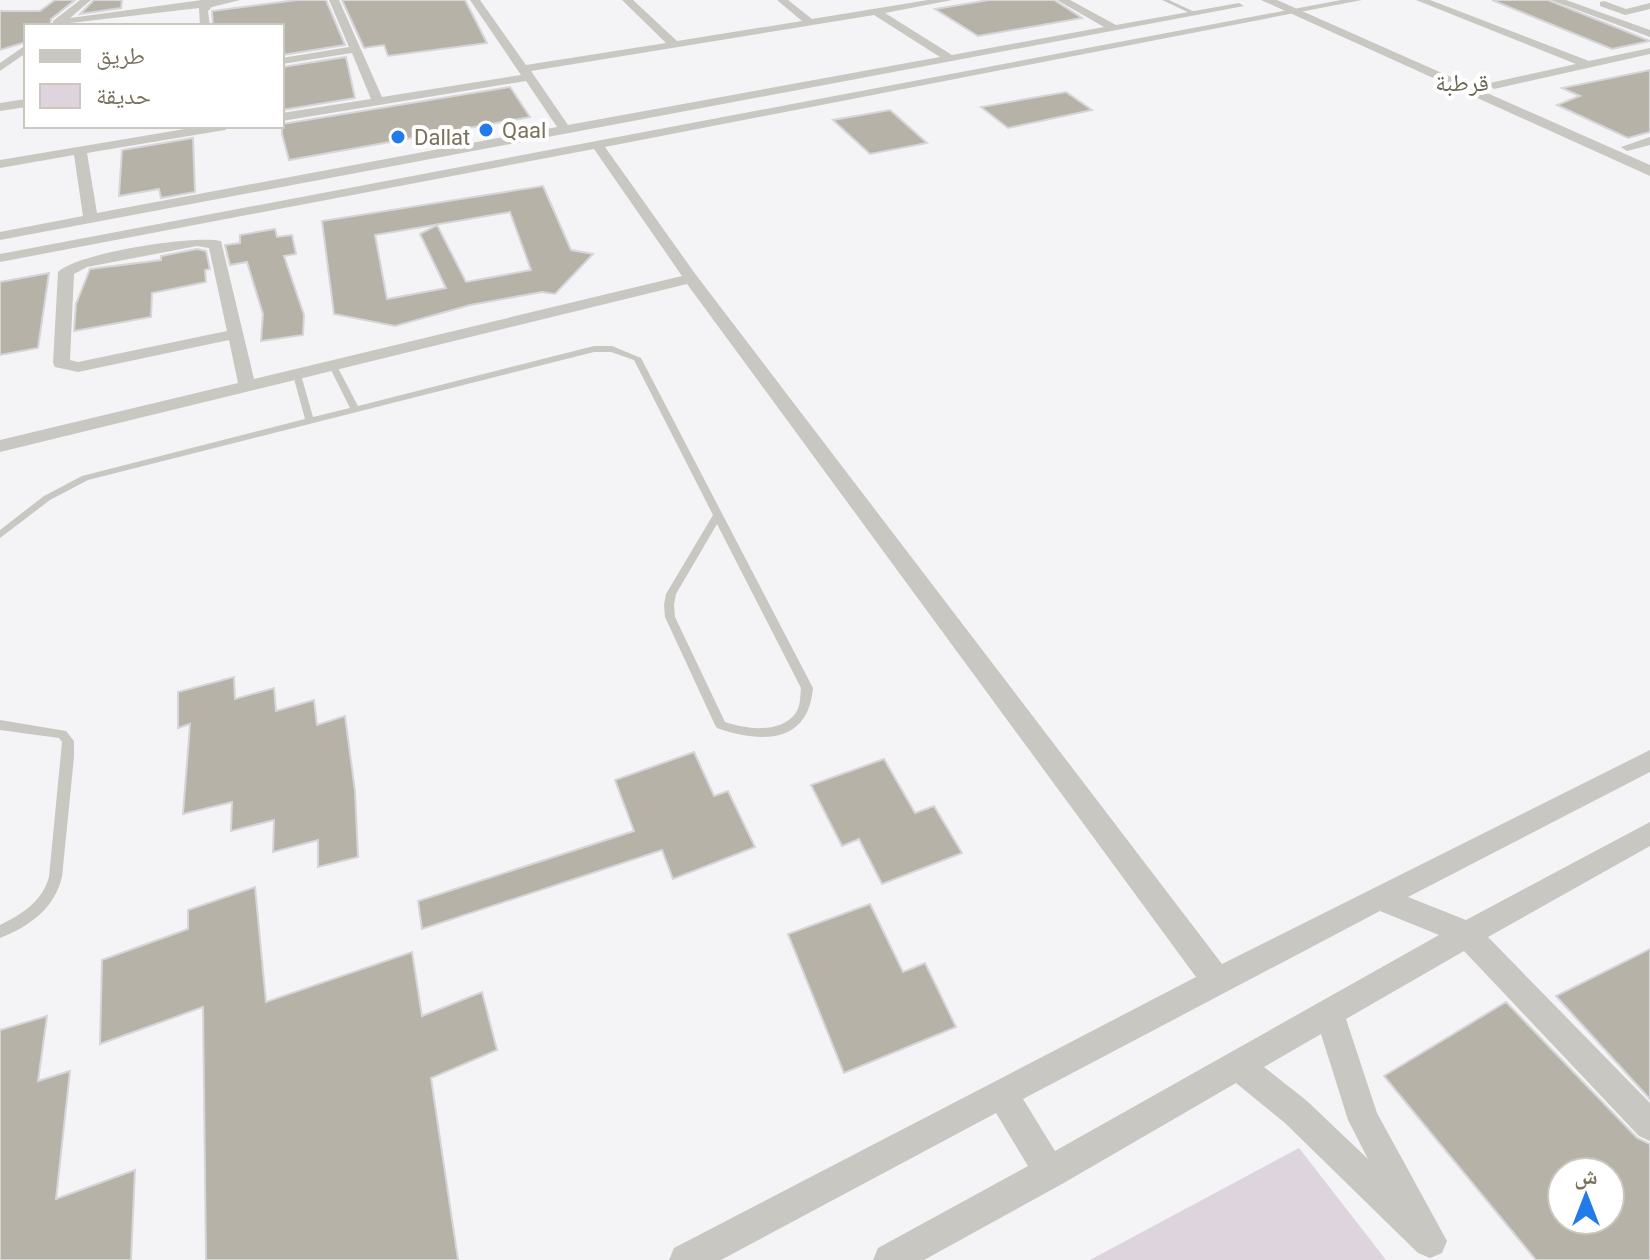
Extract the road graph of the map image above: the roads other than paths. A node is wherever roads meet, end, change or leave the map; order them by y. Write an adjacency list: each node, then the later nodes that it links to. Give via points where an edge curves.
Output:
1 (86, 0): 22 (street)
2 (235, 0): 15 (street)
3 (334, 0): 28 (street)
4 (475, 0): 35 (street)
5 (627, 0): 27 (street)
6 (782, 0): 21 (street)
7 (943, 0): 19 (street)
8 (1062, 0): 25 (street)
9 (1165, 0): 20 (lane)
10 (1271, 0): 16 (street); 20 (street)
11 (1357, 0): 18 (street)
12 (1421, 0): 33 (street)
13 (1556, 0): 26 (street)
14 (1591, 0): 17 (street, via 1625,12)
15 (208, 2): 23 (street); 24 (street)
16 (1292, 6): 18 (street); 44 (street); 49 (street)
17 (1650, 6)
18 (1310, 8): 36 (street)
19 (876, 12): 21 (street); 31 (street)
20 (1196, 14): 25 (street)
21 (811, 23): 27 (street)
22 (56, 24)
23 (62, 24)
24 (205, 24)
25 (1113, 28): 31 (street)
26 (1650, 34)
27 (675, 45): 35 (street)
28 (356, 49): 32 (street); 37 (street)
29 (24, 50): 34 (street)
30 (1650, 51): 33 (street)
31 (950, 59): 42 (street)
32 (284, 61)
33 (1589, 65): 36 (street)
34 (0, 68)
35 (527, 73): 37 (street); 42 (street)
36 (1494, 85): 45 (street)
37 (378, 101): 40 (street)
38 (24, 103): 39 (street)
39 (0, 107)
40 (284, 117)
41 (213, 128): 46 (street)
42 (565, 129): 50 (street)
43 (1650, 141): 45 (street)
44 (596, 143): 52 (street); 53 (street)
45 (1627, 147): 47 (street)
46 (80, 150): 48 (street); 50 (street)
47 (1650, 157)
48 (0, 164)
49 (1650, 171)
50 (91, 219): 51 (street)
51 (0, 236)
52 (0, 258)
53 (691, 278): 55 (street); 69 (street)
54 (236, 334): 54 (street, via 216,244 197,242 66,272 61,363 66,366); 57 (street)
55 (333, 366): 56 (street); 58 (lane)
56 (297, 375): 57 (street); 59 (lane)
57 (247, 386): 60 (street)
58 (355, 410): 59 (lane); 61 (lane, via 594,349 625,352 637,358)
59 (310, 421): 62 (lane, via 85,478 47,498)
60 (0, 446)
61 (718, 514): 61 (lane, via 671,594 670,617 721,725 748,735 778,730 800,719 808,705 807,688)
62 (0, 535)
63 (0, 725): 67 (lane, via 62,734 68,741 57,878 42,907)
64 (1650, 760): 66 (street)
65 (1650, 833): 68 (street)
66 (1381, 899): 68 (street); 69 (street)
67 (0, 932)
68 (1466, 933): 70 (street); 73 (street)
69 (1217, 981): 72 (street)
70 (1329, 1013): 71 (street); 75 (street, via 1364,1120)
71 (1238, 1065): 74 (street); 75 (street, via 1296,1112)
72 (1002, 1094): 74 (street); 76 (street)
73 (1650, 1125)
74 (1051, 1173): 77 (street)
75 (1437, 1250)
76 (686, 1260)
77 (890, 1260)

